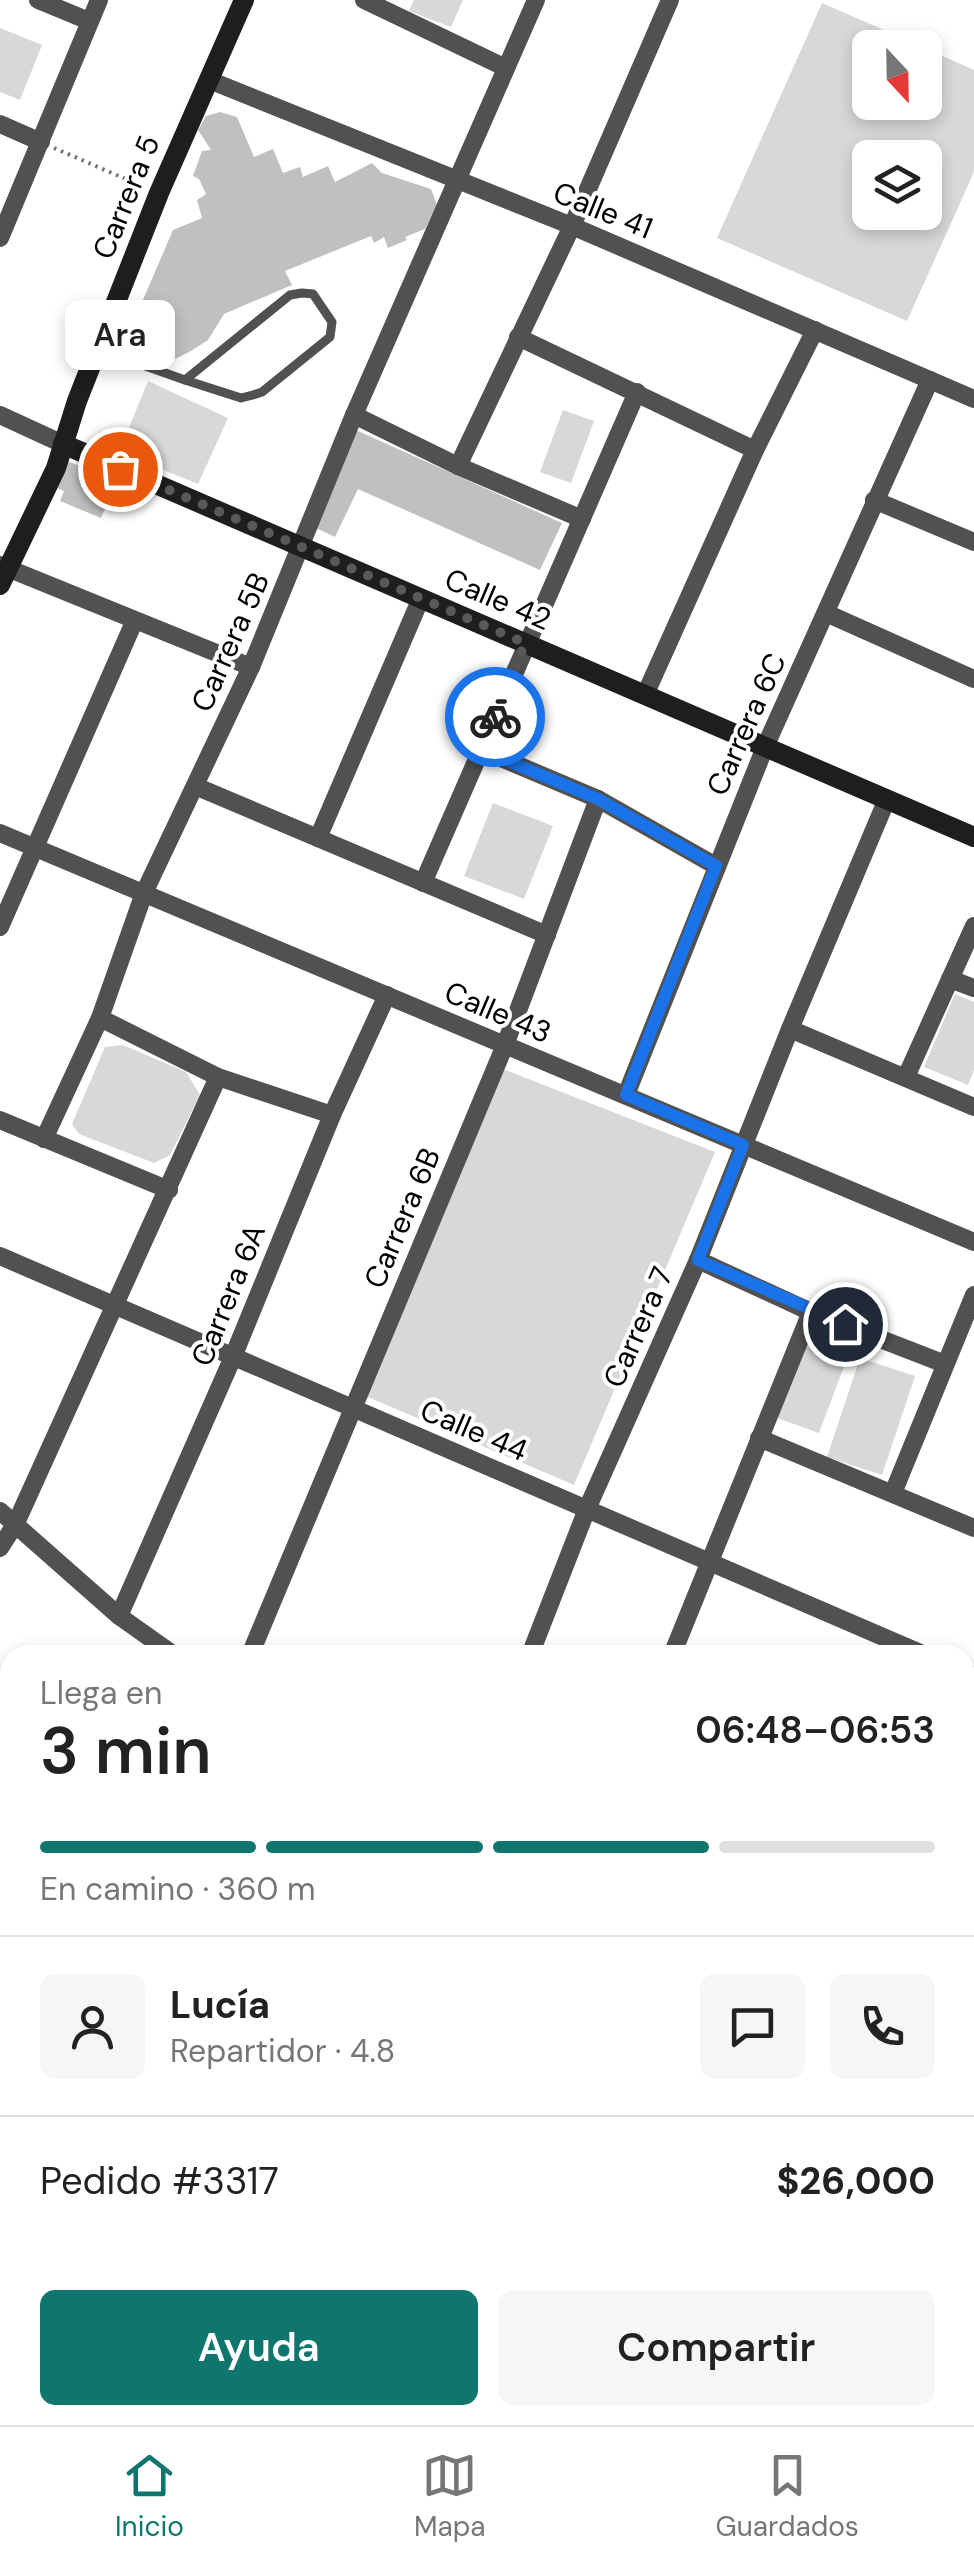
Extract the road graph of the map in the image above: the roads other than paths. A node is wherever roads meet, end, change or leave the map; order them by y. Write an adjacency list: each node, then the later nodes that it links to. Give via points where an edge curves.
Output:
1 (38, 0): 7 (street)
2 (98, 0): 7 (street)
3 (244, 0): 9 (street, Carrera 5)
4 (536, 0): 8 (street, Carrera 5B)
5 (670, 0): 13 (street)
6 (368, 1): 8 (street)
7 (89, 21): 11 (street)
8 (506, 68): 12 (street, Carrera 5B)
9 (209, 80): 12 (street, Calle 41); 17 (street, Carrera 5)
10 (0, 124): 11 (street)
11 (41, 142): 14 (street)
12 (456, 182): 13 (street, Calle 41); 23 (street, Carrera 5B)
13 (572, 226): 15 (street, Calle 41); 16 (street)
14 (0, 238)
15 (815, 330): 19 (street, Calle 41); 25 (street)
16 (518, 337): 20 (street); 26 (street)
17 (98, 348): 18 (lane); 24 (street, Carrera 5)
18 (185, 380): 18 (lane, via 290,296 313,294 332,322 330,337 252,396)
19 (930, 380): 21 (street, Calle 41); 27 (street, Carrera 6C)
20 (637, 392): 25 (street); 28 (street)
21 (974, 399)
22 (0, 415): 24 (street, Calle 42)
23 (354, 415): 26 (street); 30 (street, Carrera 5B)
24 (63, 444): 30 (street, Calle 42); 31 (street, Carrera 5)
25 (754, 450): 38 (street)
26 (458, 466): 28 (street)
27 (874, 500): 29 (street); 33 (street, Carrera 6C)
28 (582, 519): 35 (street)
29 (974, 542)
30 (301, 546): 32 (street, Calle 42); 36 (street, Carrera 5B)
31 (3, 573): 34 (street)
32 (420, 598): 35 (street, Calle 42); 46 (street)
33 (826, 612): 37 (street); 39 (street, Carrera 6C)
34 (134, 622): 36 (street); 47 (street)
35 (525, 643): 38 (street, Calle 42); 40 (street)
36 (252, 667): 41 (street, Carrera 5B)
37 (974, 679)
38 (645, 695): 39 (street, Calle 42)
39 (765, 747): 43 (street, Calle 42); 48 (street, Carrera 6C)
40 (482, 750): 42 (street); 49 (street)
41 (195, 786): 46 (street); 50 (street, Carrera 5B)
42 (598, 799): 48 (street); 53 (street, Carrera 6B)
43 (887, 800): 45 (street, Calle 42); 58 (street, Carrera 7)
44 (0, 833): 47 (street, Calle 43)
45 (974, 837)
46 (318, 838): 49 (street)
47 (34, 847): 50 (street, Calle 43); 52 (street)
48 (716, 866): 62 (street, Carrera 6C)
49 (423, 882): 53 (street)
50 (144, 893): 56 (street, Calle 43); 57 (street, Carrera 5B)
51 (974, 926): 54 (street)
52 (0, 927)
53 (547, 935): 59 (street, Carrera 6B)
54 (950, 979): 55 (street); 61 (street)
55 (974, 988)
56 (387, 995): 59 (street, Calle 43); 64 (street, Carrera 6A)
57 (100, 1018): 60 (street); 66 (street, Carrera 5B)
58 (790, 1029): 61 (street); 67 (street, Carrera 7)
59 (506, 1045): 62 (street, Calle 43); 77 (street, Carrera 6B)
60 (218, 1076): 64 (street); 68 (street)
61 (906, 1077): 63 (street)
62 (626, 1095): 67 (street, Calle 43)
63 (974, 1107)
64 (332, 1115): 75 (street, Carrera 6A)
65 (0, 1120): 66 (street)
66 (44, 1139): 68 (street)
67 (743, 1145): 69 (street, Calle 43); 71 (street, Carrera 7)
68 (169, 1190): 73 (street)
69 (974, 1242)
70 (1, 1258): 73 (street, Calle 44)
71 (698, 1260): 74 (street); 80 (street, Carrera 7)
72 (974, 1295): 76 (street)
73 (114, 1305): 75 (street, Calle 44); 82 (street)
74 (811, 1312): 76 (street); 78 (street)
75 (234, 1357): 77 (street, Calle 44); 86 (street, Carrera 6A)
76 (945, 1364): 79 (street)
77 (352, 1408): 80 (street, Calle 44); 88 (street, Carrera 6B)
78 (759, 1438): 79 (street); 85 (street)
79 (892, 1493): 83 (street)
80 (587, 1510): 85 (street, Calle 44); 89 (street, Carrera 7)
81 (0, 1511): 82 (street)
82 (16, 1523): 84 (street); 86 (street)
83 (974, 1528)
84 (0, 1548)
85 (709, 1562): 90 (street); 91 (street, Calle 44)
86 (119, 1616): 87 (street)
87 (160, 1645)
88 (254, 1645)
89 (534, 1645)
90 (676, 1645)
91 (902, 1645)

